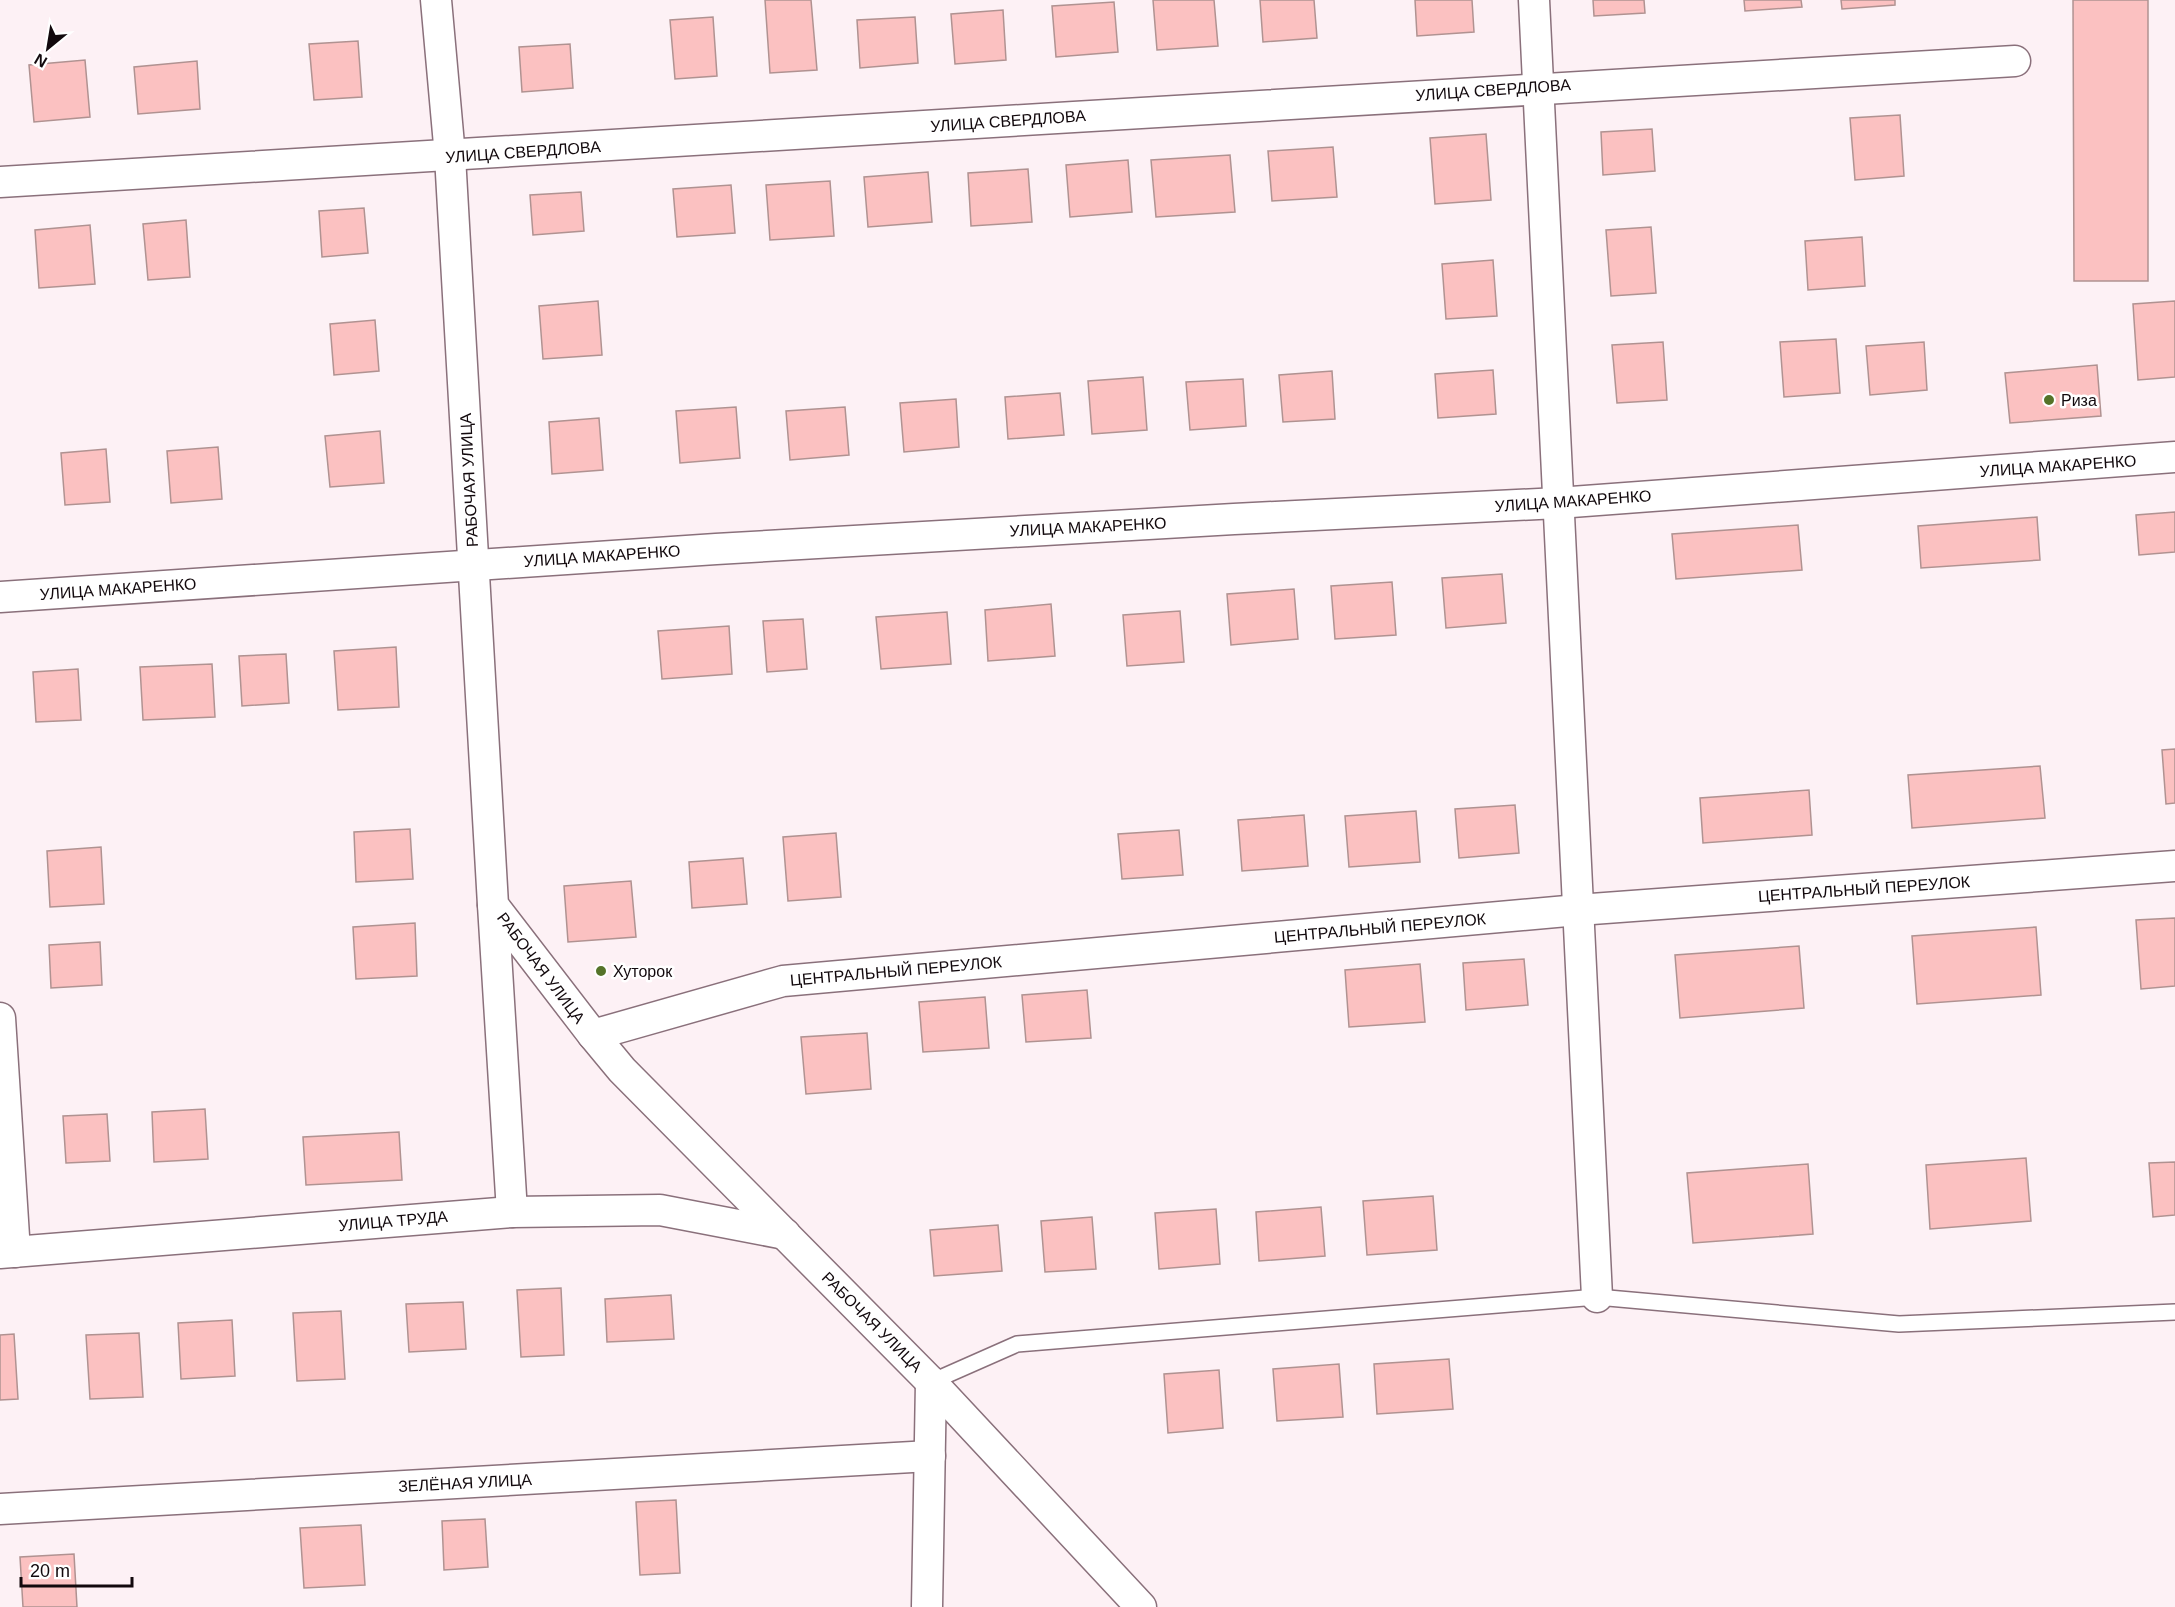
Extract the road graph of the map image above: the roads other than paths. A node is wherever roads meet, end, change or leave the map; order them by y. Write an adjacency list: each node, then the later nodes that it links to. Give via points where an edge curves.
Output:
1 (436, 0): 5 (street, РАБОЧАЯ УЛИЦА)
2 (1534, 0): 4 (street)
3 (2015, 61): 4 (street, УЛИЦА СВЕРДЛОВА)
4 (1538, 87): 5 (street, УЛИЦА СВЕРДЛОВА); 8 (street)
5 (450, 156): 6 (street, УЛИЦА СВЕРДЛОВА); 9 (street, РАБОЧАЯ УЛИЦА)
6 (0, 182)
7 (2175, 457): 8 (street, УЛИЦА МАКАРЕНКО)
8 (1558, 503): 9 (street, УЛИЦА МАКАРЕНКО); 13 (street)
9 (474, 564): 10 (street, УЛИЦА МАКАРЕНКО); 12 (street, РАБОЧАЯ УЛИЦА)
10 (0, 597)
11 (2175, 866): 13 (street, ЦЕНТРАЛЬНЫЙ ПЕРЕУЛОК)
12 (493, 905): 15 (street, РАБОЧАЯ УЛИЦА); 16 (street)
13 (1578, 910): 15 (street, ЦЕНТРАЛЬНЫЙ ПЕРЕУЛОК, via 783,981); 19 (street)
14 (0, 1018): 18 (street)
15 (592, 1035): 17 (street, РАБОЧАЯ УЛИЦА)
16 (512, 1212): 17 (street, УЛИЦА ТРУДА, via 660,1210); 18 (street, УЛИЦА ТРУДА)
17 (785, 1234): 21 (street, РАБОЧАЯ УЛИЦА)
18 (8, 1252)
19 (1597, 1297): 20 (lane, via 1899,1324); 21 (lane, via 1017,1344)
20 (2175, 1312)
21 (931, 1382): 22 (street); 25 (street, РАБОЧАЯ УЛИЦА)
22 (930, 1456): 23 (street, ЗЕЛЁНАЯ УЛИЦА); 24 (street)
23 (0, 1509)
24 (927, 1607)
25 (1141, 1607)

